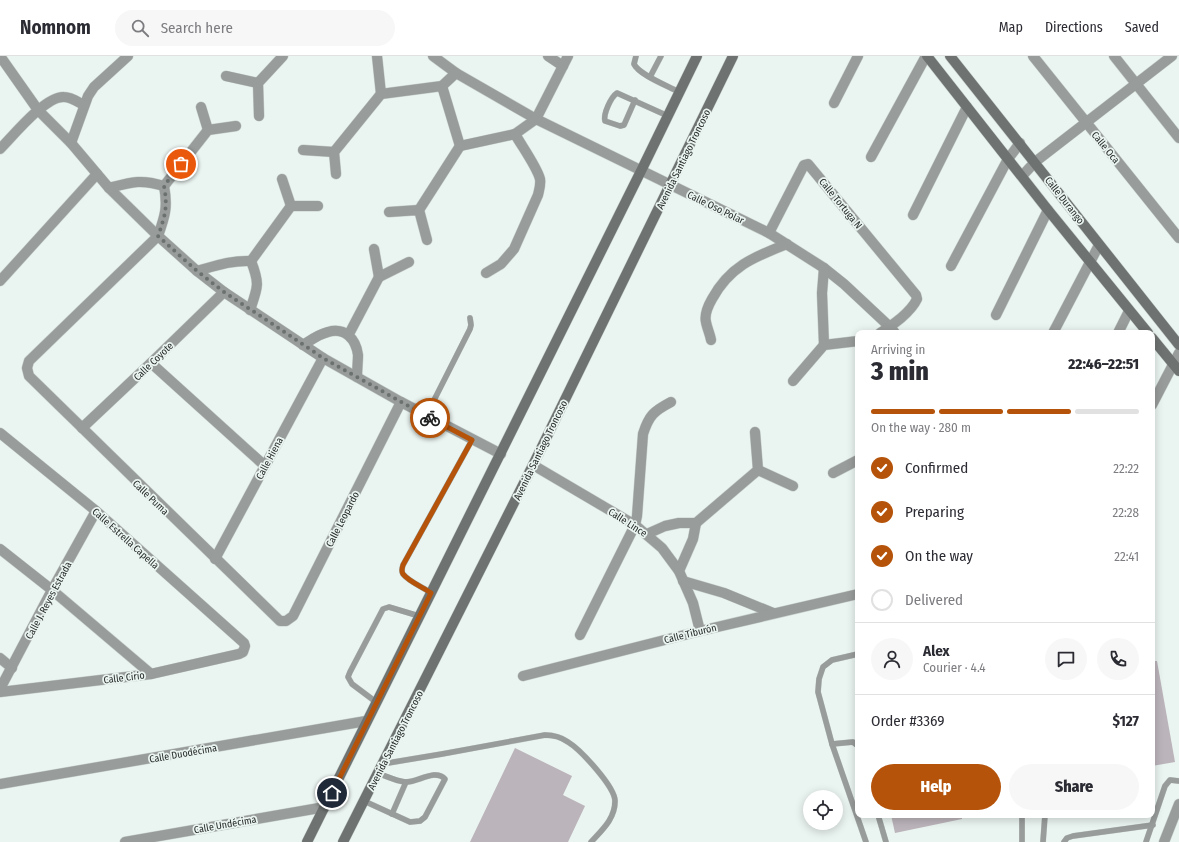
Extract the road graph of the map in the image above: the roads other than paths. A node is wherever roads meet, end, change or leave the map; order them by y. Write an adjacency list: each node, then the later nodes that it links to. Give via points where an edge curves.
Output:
1 (0, 56): 32 (street)
2 (128, 56): 29 (street, via 94,87)
3 (283, 56): 22 (street)
4 (377, 56): 26 (street)
5 (433, 56): 19 (street, Calle Oso Polar)
6 (548, 56): 18 (street)
7 (568, 56): 18 (street)
8 (636, 56): 21 (lane, via 634,66)
9 (661, 56): 21 (lane)
10 (697, 56): 25 (main road)
11 (733, 56): 55 (main road, Avenida Santiago Troncoso)
12 (858, 56): 28 (street)
13 (927, 56): 31 (main road, Calle Durango); 47 (street)
14 (950, 56): 41 (main road, Calle Durango)
15 (1033, 56): 36 (street, Calle Oca)
16 (1114, 56): 23 (street)
17 (1172, 56): 23 (street)
18 (563, 66): 35 (street)
19 (456, 73): 24 (street); 35 (street, Calle Oso Polar)
20 (226, 76): 22 (street)
21 (650, 77): 25 (lane)
22 (258, 83): 33 (street)
23 (1136, 84): 36 (street); 40 (street)
24 (442, 86): 26 (street); 43 (street)
25 (679, 92): 34 (main road)
26 (381, 94): 46 (street)
27 (635, 100): 27 (lane, via 615,93 604,117 605,121 624,125); 34 (lane)
28 (834, 103)
29 (84, 105): 32 (street, via 64,97 56,98); 42 (street)
30 (201, 107): 38 (street)
31 (967, 107): 48 (main road, Calle Durango); 63 (street)
32 (38, 110): 42 (street); 44 (street)
33 (259, 116)
34 (668, 116): 50 (main road)
35 (536, 119): 39 (street); 50 (street, Calle Oso Polar)
36 (1086, 122): 49 (street); 66 (street, Calle Oca)
37 (236, 126): 38 (street)
38 (208, 130): 56 (street)
39 (515, 134): 43 (street); 77 (street, via 537,171 540,188 514,249 501,264)
40 (1179, 138)
41 (1020, 143): 48 (street); 49 (main road, Calle Durango)
42 (71, 144): 51 (street)
43 (460, 146): 60 (street)
44 (0, 149)
45 (303, 150): 46 (street)
46 (334, 152): 52 (street)
47 (871, 156)
48 (1008, 159): 53 (main road, Calle Durango); 74 (street)
49 (1035, 162): 53 (street); 69 (main road, Calle Durango)
50 (642, 171): 55 (street, Calle Oso Polar); 110 (main road)
51 (97, 174): 57 (street); 79 (street)
52 (336, 174)
53 (1022, 176): 61 (main road, Calle Durango)
54 (282, 179): 58 (street)
55 (670, 185): 64 (street, Calle Oso Polar); 113 (main road, Avenida Santiago Troncoso)
56 (164, 186): 57 (street, via 136,181); 65 (street, via 165,215)
57 (109, 188): 65 (street)
58 (291, 206): 59 (street); 72 (street)
59 (318, 206)
60 (419, 210): 62 (street); 67 (street)
61 (1048, 210): 71 (main road, Calle Durango); 83 (street)
62 (389, 212)
63 (913, 215)
64 (769, 233): 68 (street, Calle Oso Polar); 85 (street, Calle Tortuga N, via 804,165 808,164 916,295 917,299)
65 (158, 236): 76 (street); 106 (street, Calle Puma, via 29,361 29,376)
66 (1179, 238)
67 (427, 240)
68 (787, 244): 75 (street, Calle Oso Polar); 90 (street, via 759,255 736,269 720,286 707,309 706,322)
69 (1099, 245): 71 (street); 93 (main road, Calle Durango)
70 (374, 248): 78 (street)
71 (1090, 260): 82 (main road, Calle Durango); 86 (street)
72 (251, 261): 76 (street, via 228,262); 81 (street, via 258,289)
73 (408, 262): 78 (street)
74 (951, 266)
75 (824, 268): 85 (street, Calle Oso Polar); 95 (street)
76 (197, 271): 80 (street)
77 (486, 273)
78 (379, 277): 89 (street)
79 (0, 281)
80 (224, 292): 81 (street); 98 (street, Calle Coyote)
81 (250, 310): 94 (street)
82 (1129, 311): 87 (street); 88 (main road, Calle Durango)
83 (996, 315)
84 (470, 318): 105 (lane, via 470,329)
85 (893, 330)
86 (1055, 330)
87 (1120, 330)
88 (1145, 330)
89 (348, 334): 94 (street, via 329,331); 100 (street, via 356,344)
90 (711, 340)
91 (855, 341): 95 (street)
92 (1155, 342): 99 (main road)
93 (1179, 344)
94 (303, 345): 97 (street)
95 (824, 345): 101 (street)
96 (1179, 353): 99 (street)
97 (323, 358): 100 (street); 112 (street, Calle Hiena)
98 (151, 363): 106 (street, Calle Coyote); 112 (street)
99 (1176, 368): 102 (street)
100 (357, 376): 103 (street)
101 (793, 381)
102 (1155, 400)
103 (401, 402): 105 (street); 130 (street, Calle Leopardo, via 292,616 286,621)
104 (671, 402): 119 (street, via 657,410 645,427)
105 (426, 416): 109 (street)
106 (82, 428): 122 (street, Calle Puma)
107 (755, 432): 114 (street)
108 (0, 433): 117 (street, Calle Estrella Capella)
109 (472, 440): 110 (street); 126 (lane, via 403,565 402,571 408,579)
110 (501, 454): 126 (main road)
111 (855, 462): 115 (street)
112 (265, 466): 122 (street, Calle Hiena)
113 (533, 466): 119 (street, Calle Lince); 144 (main road, Avenida Santiago Troncoso)
114 (758, 470): 116 (street); 118 (street)
115 (833, 473)
116 (793, 486)
117 (96, 511): 125 (street, Calle J. Reyes Estrada); 133 (street, Calle Estrella Capella, via 244,643)
118 (696, 522): 120 (street, via 665,526); 123 (street, via 693,539)
119 (635, 525): 120 (street, Calle Lince); 132 (street)
120 (647, 534): 123 (street, Calle Lince, via 662,548)
121 (0, 549): 125 (street)
122 (215, 559): 130 (street, Calle Puma)
123 (679, 571): 124 (street, Calle Lince)
124 (683, 580): 128 (street, via 724,593); 131 (street, Calle Lince)
125 (52, 590): 136 (street, Calle J. Reyes Estrada); 137 (street)
126 (431, 593): 129 (main road)
127 (855, 595): 128 (street, Calle Tiburón)
128 (773, 614): 131 (street, Calle Tiburón)
129 (419, 616): 140 (main road); 140 (lane, via 389,607 383,609 350,672 348,677 352,684)
130 (274, 617)
131 (700, 631): 138 (street, Calle Tiburón)
132 (580, 635)
133 (245, 649): 137 (street, Calle Cirio, via 239,654)
134 (855, 655): 142 (lane, via 832,660 823,667 819,679 818,692)
135 (0, 658): 136 (street)
136 (12, 668): 139 (street, Calle J. Reyes Estrada)
137 (151, 674): 139 (street, Calle Cirio)
138 (523, 676)
139 (0, 691)
140 (376, 702): 141 (main road)
141 (366, 721): 147 (street, Calle Duodécima); 150 (main road)
142 (832, 744): 143 (lane); 151 (lane)
143 (855, 744)
144 (380, 768): 146 (lane); 148 (main road, Avenida Santiago Troncoso); 161 (lane, via 442,754 553,735 568,741 585,756 612,789 615,800 614,814)
145 (1179, 781): 157 (lane, via 1173,779 1167,782)
146 (406, 782): 152 (lane); 152 (lane, via 433,775 445,779 425,817 420,821 410,822)
147 (0, 784)
148 (364, 801): 152 (lane); 160 (main road, Avenida Santiago Troncoso)
149 (1179, 804): 168 (street)
150 (325, 807): 158 (street, Calle Undécima); 159 (main road)
151 (855, 810)
152 (392, 814)
153 (858, 818): 162 (lane)
154 (879, 818): 163 (lane)
155 (1022, 818): 164 (lane)
156 (1045, 818): 165 (lane)
157 (1153, 825): 166 (lane, via 1073,836); 167 (lane)
158 (125, 842)
159 (307, 842)
160 (343, 842)
161 (591, 842)
162 (866, 842)
163 (886, 842)
164 (1022, 842)
165 (1043, 842)
166 (1064, 842)
167 (1146, 842)
168 (1164, 842)

